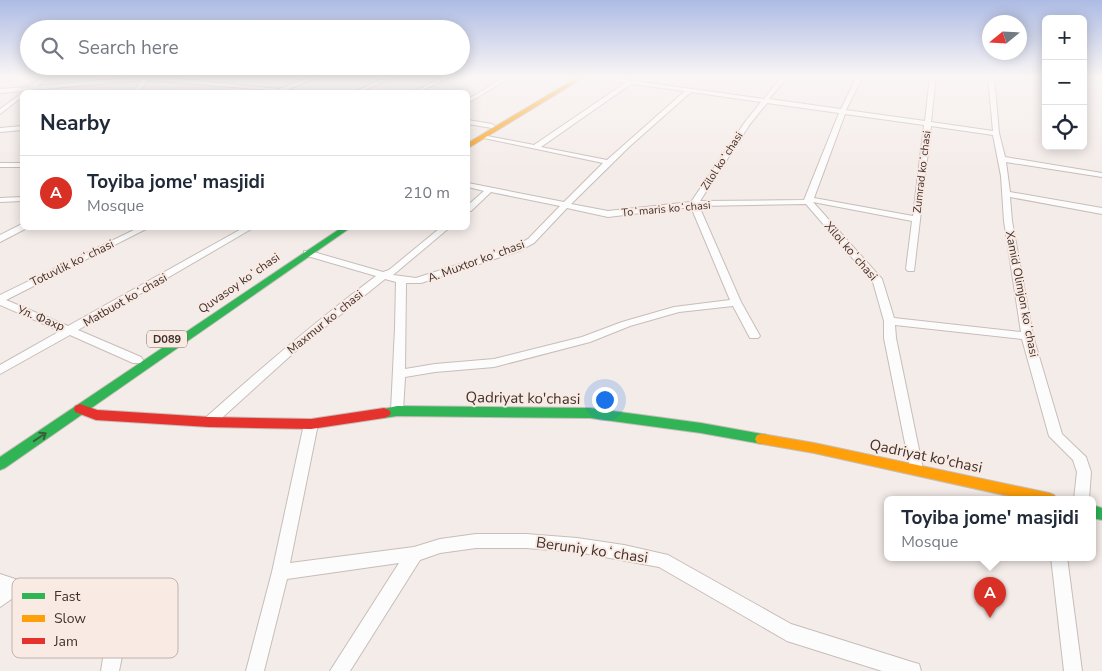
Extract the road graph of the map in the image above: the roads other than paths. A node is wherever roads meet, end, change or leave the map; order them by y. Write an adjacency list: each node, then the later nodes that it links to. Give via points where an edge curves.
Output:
1 (522, 107): 13 (main road)
2 (530, 107): 17 (main road)
3 (594, 107): 18 (street)
4 (668, 107): 20 (street, A. Muxtor koʻchasi)
5 (761, 107): 31 (street, Zilol koʻchasi)
6 (814, 107): 10 (street)
7 (844, 107): 10 (street)
8 (930, 107): 12 (street, Zumrad koʻchasi)
9 (994, 107): 16 (street, Xamid Olimjon koʻchasi)
10 (842, 111): 12 (street); 29 (street)
11 (470, 122): 13 (street)
12 (928, 123): 16 (street); 34 (street, Zumrad koʻchasi)
13 (492, 126): 17 (main road)
14 (20, 128): 15 (street)
15 (0, 130)
16 (996, 133): 19 (street, Xamid Olimjon koʻchasi)
17 (476, 139): 18 (street)
18 (535, 148): 20 (street)
19 (1001, 159): 23 (street); 26 (street, Xamid Olimjon koʻchasi)
20 (607, 162): 30 (street, A. Muxtor koʻchasi)
21 (0, 165): 22 (street)
22 (20, 165)
23 (1102, 175)
24 (470, 185): 25 (street, Toʻmaris koʻchasi)
25 (490, 189): 30 (street, Toʻmaris koʻchasi); 32 (street)
26 (1006, 194): 33 (street); 51 (street, Xamid Olimjon koʻchasi)
27 (20, 199): 28 (street)
28 (0, 200)
29 (808, 201): 31 (street, Toʻmaris koʻchasi); 34 (street, Toʻmaris koʻchasi); 48 (street, Xilol koʻchasi, via 878,281)
30 (567, 204): 31 (street, Toʻmaris koʻchasi, via 608,214); 45 (street, A. Muxtor koʻchasi, via 531,241 516,249 417,282)
31 (694, 204): 47 (street, Zilol koʻchasi)
32 (470, 207)
33 (1102, 211)
34 (916, 219): 43 (street, Zumrad koʻchasi)
35 (20, 228): 41 (street)
36 (140, 230): 46 (street, Totuvlik koʻchasi)
37 (240, 230): 49 (street, Matbuot koʻchasi)
38 (331, 230): 52 (main road, Quvasoy koʻchasi / D089)
39 (343, 230): 42 (main road, Quvasoy koʻchasi / D089)
40 (443, 230): 44 (street, Maxmur koʻchasi, via 392,272)
41 (0, 239)
42 (310, 252): 44 (street); 55 (main road, Quvasoy koʻchasi / D089)
43 (911, 269)
44 (385, 274): 45 (street); 57 (street, Maxmur koʻchasi, via 277,361)
45 (401, 280): 54 (street)
46 (0, 300): 49 (street, Ул. Фахр)
47 (736, 302): 50 (street, Zilol koʻchasi); 54 (street, via 678,309 586,340 494,363)
48 (889, 321): 51 (street); 61 (street, Xilol koʻchasi)
49 (72, 330): 52 (street, Ул. Фахр); 53 (street, Matbuot koʻchasi)
50 (754, 336)
51 (1027, 336): 63 (street, Xamid Olimjon koʻchasi, via 1056,436 1079,457 1084,472)
52 (137, 360): 59 (main road, Quvasoy koʻchasi / D089)
53 (0, 370)
54 (399, 374): 56 (street)
55 (80, 410): 57 (main road, Qadriyat ko'chasi, via 96,415); 60 (main road, Quvasoy koʻchasi / D089, one-way to 55)
56 (397, 411): 58 (main road, Qadriyat ko'chasi); 61 (main road, Qadriyat ko'chasi, via 590,413 700,428)
57 (209, 422): 58 (main road, Qadriyat ko'chasi)
58 (311, 424): 66 (street)
59 (0, 451)
60 (0, 464)
61 (916, 469): 62 (main road, Qadriyat ko'chasi)
62 (1036, 496)
63 (1082, 496)
64 (414, 554): 66 (street, Beruniy koʻchasi); 72 (street); 73 (street, Beruniy koʻchasi, via 468,542 526,541 646,556 679,569 787,632)
65 (1059, 561): 74 (street)
66 (280, 572): 71 (street)
67 (7, 585): 68 (street)
68 (0, 599)
69 (113, 658): 70 (street)
70 (110, 671)
71 (255, 671)
72 (339, 671)
73 (912, 671)
74 (1073, 671)

